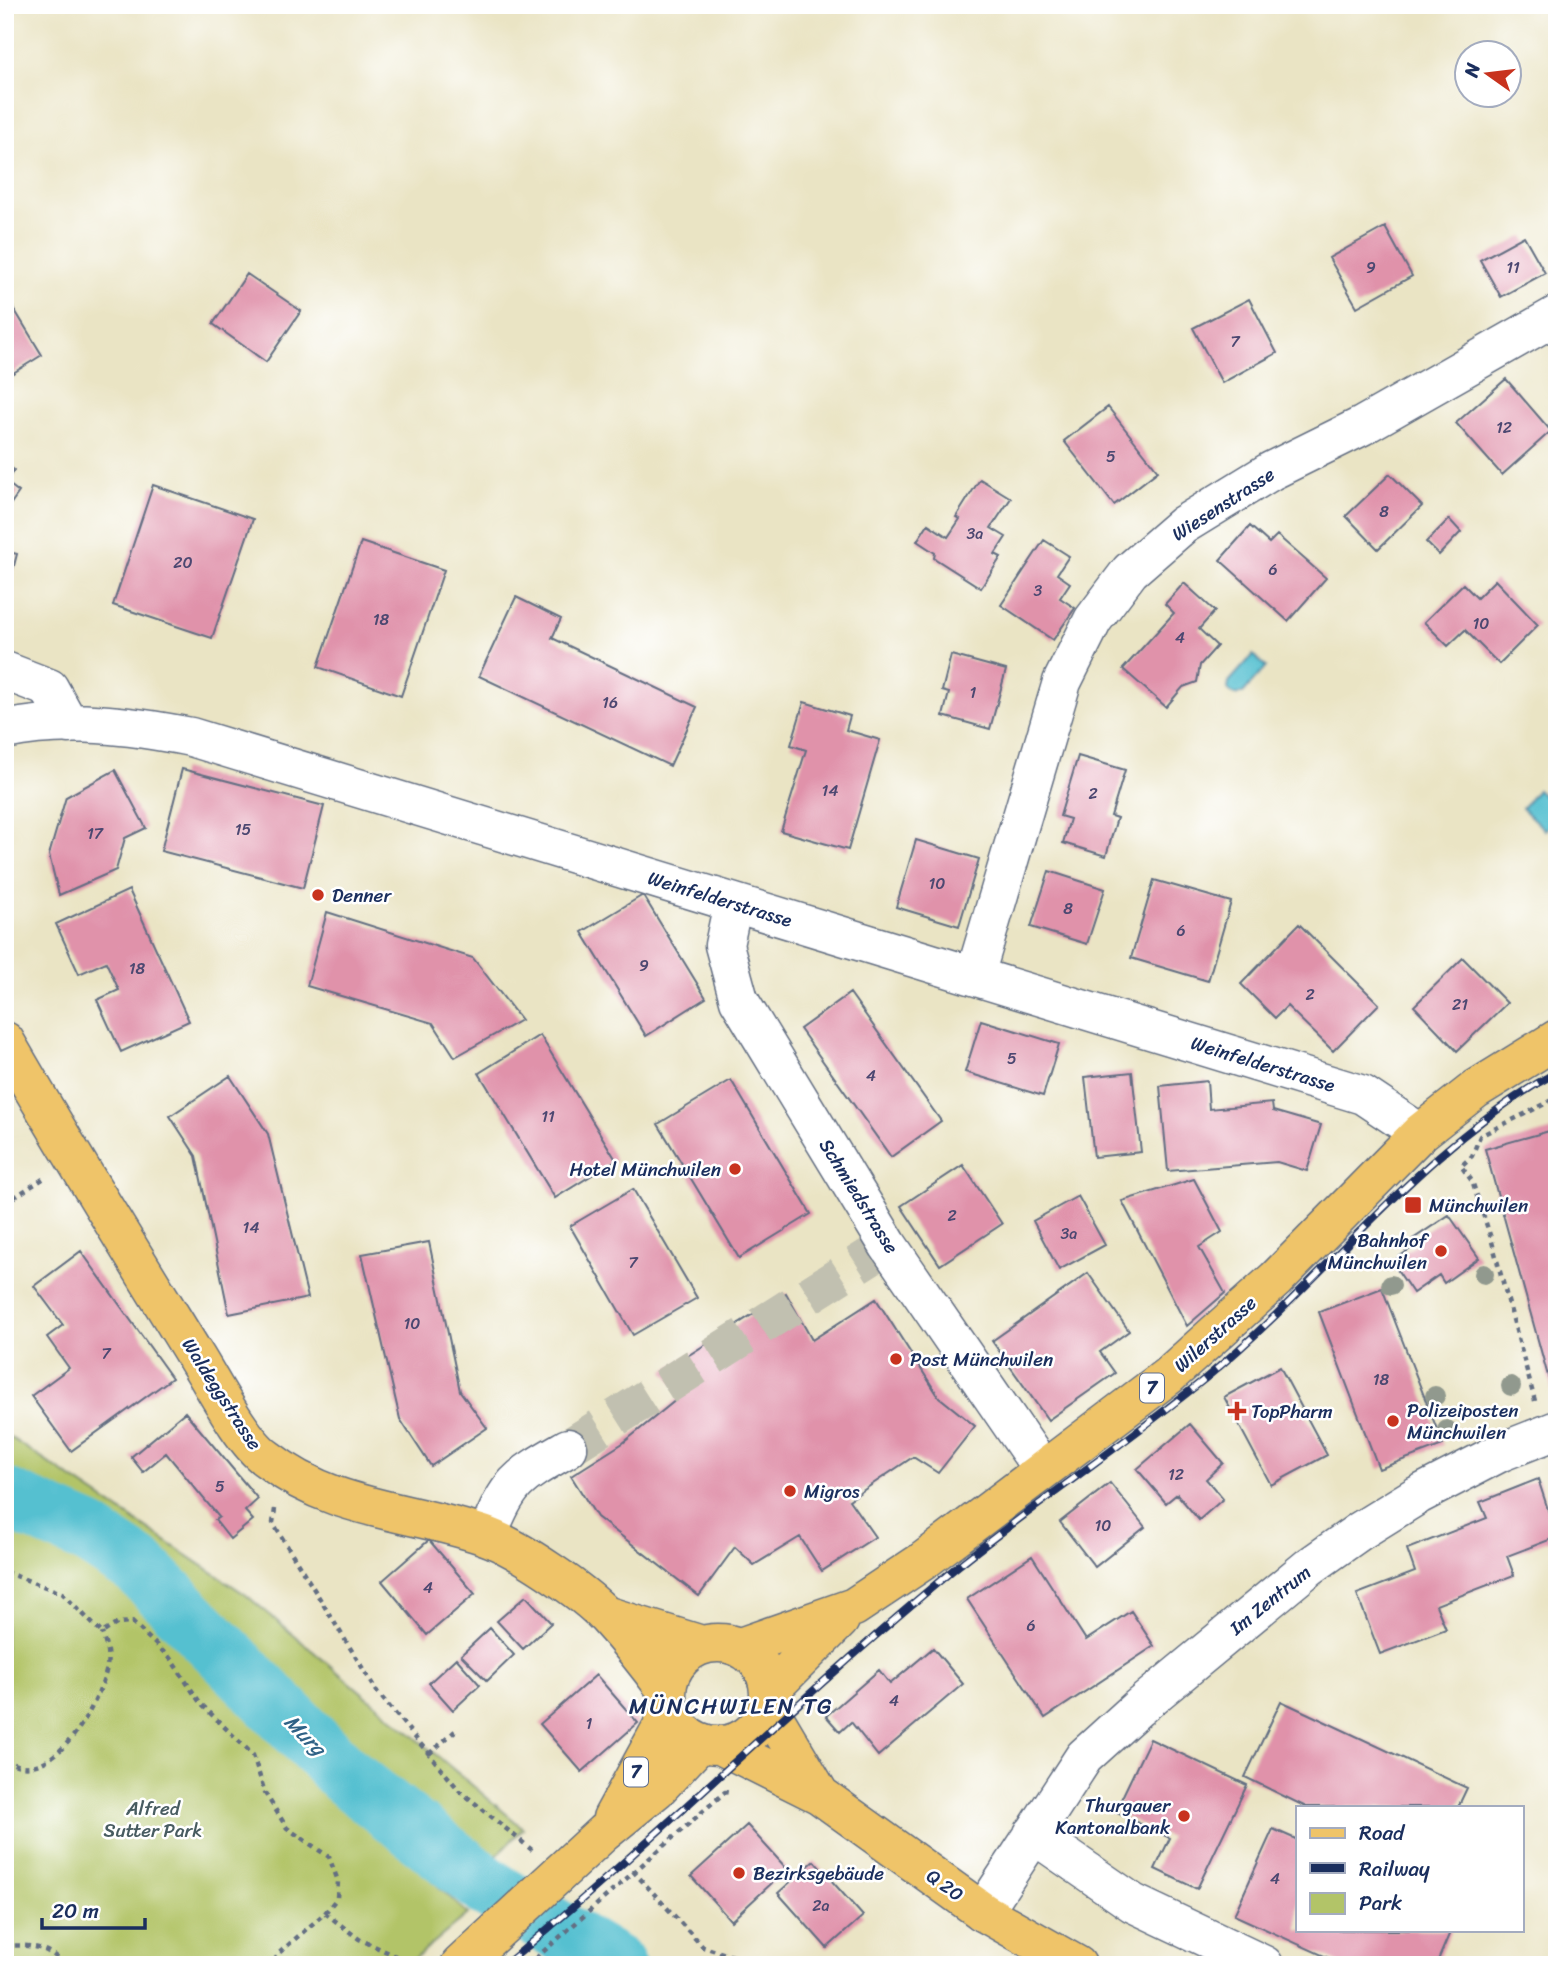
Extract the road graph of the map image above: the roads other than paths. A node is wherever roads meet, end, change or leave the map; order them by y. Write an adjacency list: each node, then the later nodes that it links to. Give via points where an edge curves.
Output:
1 (1557, 315): 6 (street, Wiesenstrasse, via 1362,426 1271,471 1183,525 1130,571 1093,620 1062,682)
2 (5, 671): 3 (street, via 49,688)
3 (69, 724): 4 (street, Weinfelderstrasse); 5 (street, Weinfelderstrasse, via 134,726 191,737)
4 (5, 730)
5 (733, 904): 6 (street, Weinfelderstrasse); 12 (street, Schmiedstrasse, via 724,945 739,1000 888,1245)
6 (975, 975): 9 (street, Weinfelderstrasse, via 1363,1095)
7 (1557, 1039): 9 (main road, Wilerstrasse / 7, via 1476,1089)
8 (5, 1041): 13 (main road, Waldeggstrasse, via 73,1159 263,1456 327,1494 373,1510)
9 (1420, 1133): 12 (main road, Wilerstrasse / 7, via 1286,1270 1168,1376)
10 (1551, 1432): 23 (street, Im Zentrum, via 1418,1495 1309,1567 1084,1757)
11 (568, 1448): 13 (street, via 520,1476 501,1501)
12 (1042, 1469): 14 (main road, Wilerstrasse / 7, via 923,1562)
13 (487, 1536): 15 (main road, Waldeggstrasse, via 527,1558)
14 (854, 1607): 17 (main road, Wilerstrasse / 7); 18 (main road, Wilerstrasse / 7)
15 (605, 1615): 16 (main road, Waldeggstrasse); 19 (main road, Waldeggstrasse)
16 (702, 1645): 17 (main road, via 714,1642); 19 (main road, via 678,1662)
17 (740, 1647): 18 (main road, via 761,1665)
18 (768, 1699): 20 (main road, via 761,1722 750,1734); 21 (main road, Q 20)
19 (668, 1701): 20 (main road, via 677,1725); 22 (main road, 7)
20 (710, 1744): 21 (main road, Q 20); 22 (main road, 7)
21 (820, 1795): 24 (main road, Q 20)
22 (603, 1833): 25 (main road, 7)
23 (1033, 1834): 24 (street, Im Zentrum); 27 (street, via 1133,1903)
24 (984, 1912): 26 (main road, Q 20)
25 (466, 1960)
26 (1077, 1965)
27 (1264, 1965)

